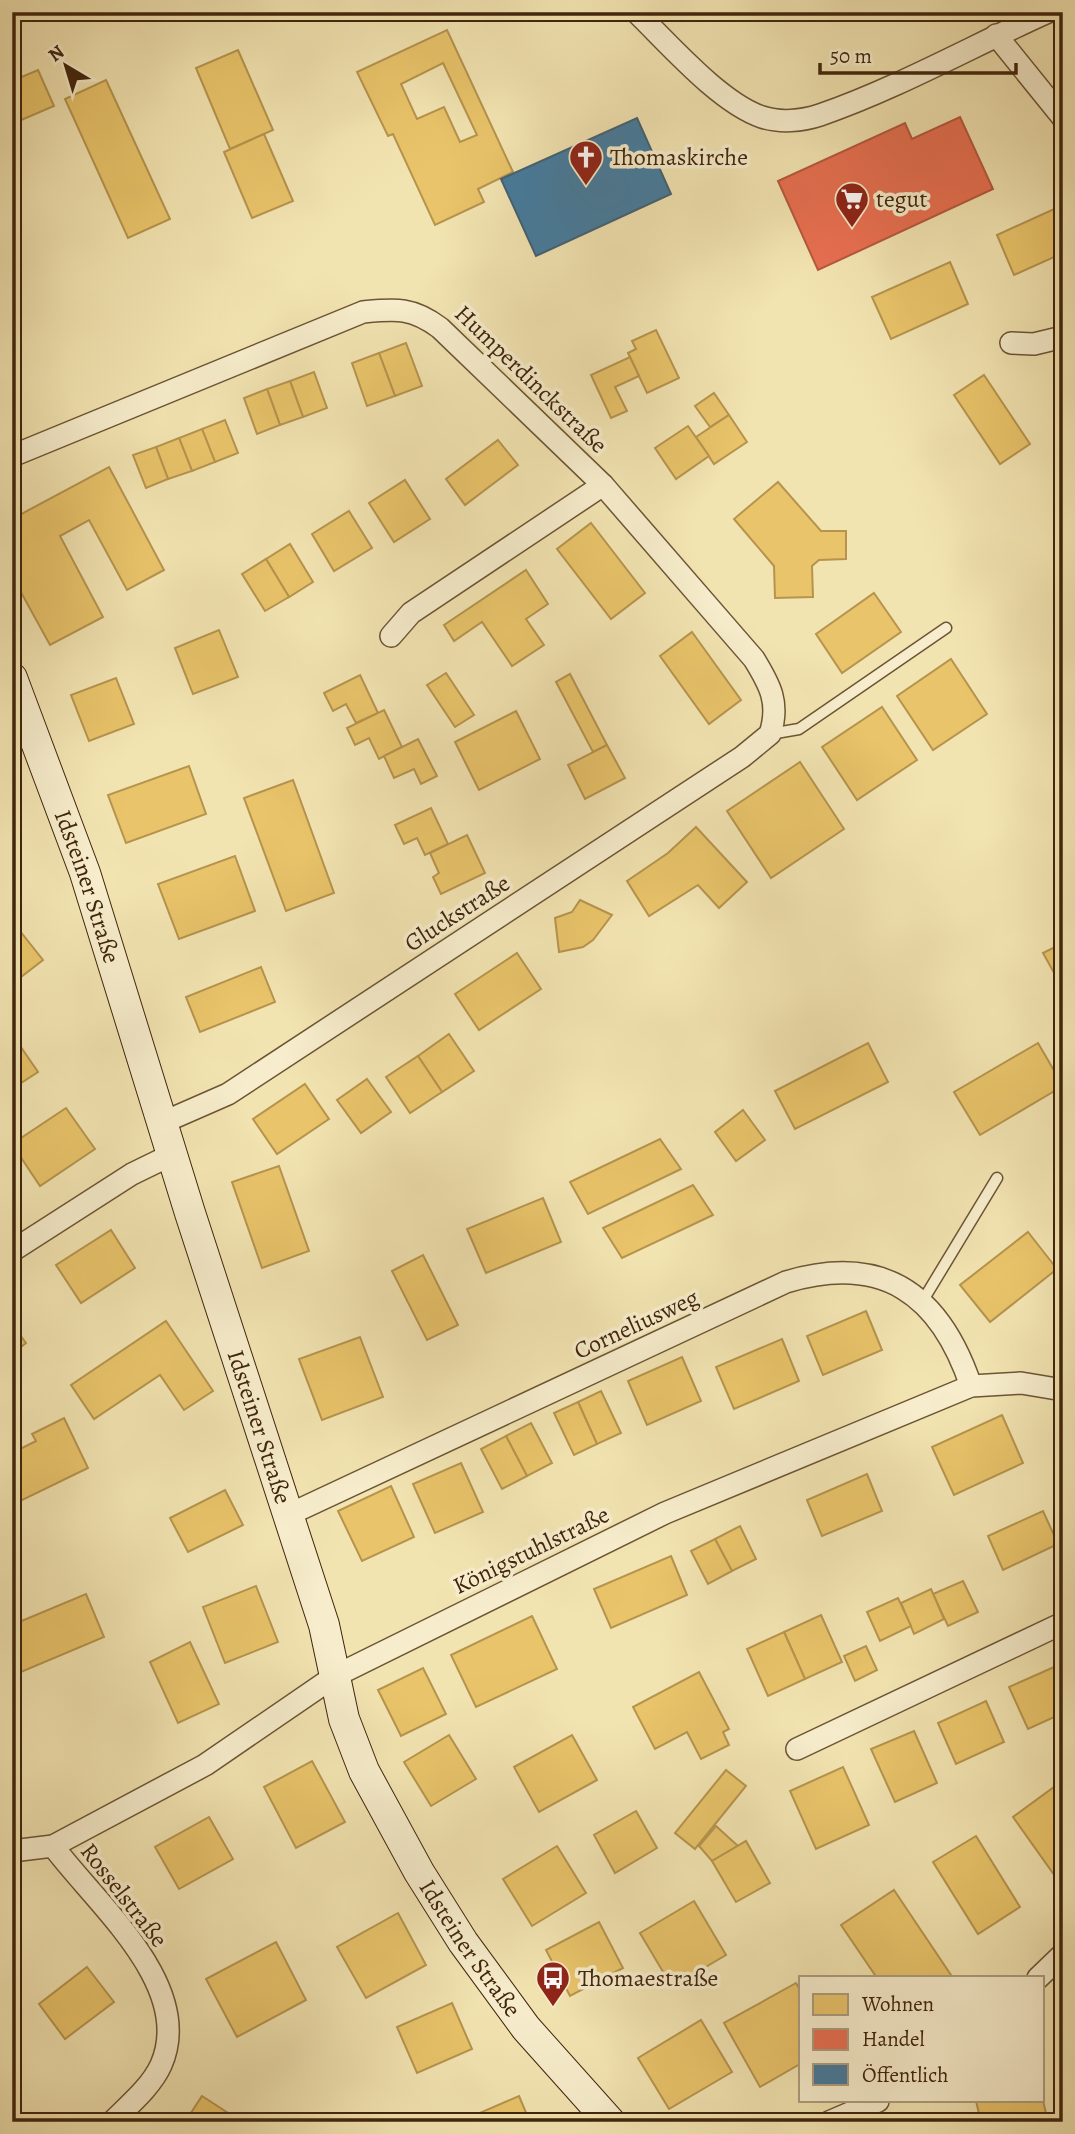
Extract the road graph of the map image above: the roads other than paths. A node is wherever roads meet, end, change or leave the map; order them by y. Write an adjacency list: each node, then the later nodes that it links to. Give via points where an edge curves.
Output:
1 (636, 12): 3 (street, via 734,103 764,118 791,121 852,102)
2 (1048, 12): 3 (street)
3 (996, 35): 4 (street)
4 (1063, 118)
5 (1063, 337): 6 (street, via 1034,344)
6 (1011, 343)
7 (12, 456): 8 (street, Humperdinckstraße, via 363,312 402,309 422,314 440,328)
8 (603, 485): 10 (street, via 411,614); 12 (street, Humperdinckstraße, via 754,659 775,702)
9 (946, 628): 12 (lane, via 799,729)
10 (391, 636)
11 (12, 678): 13 (street, Idsteiner Straße, via 85,873)
12 (770, 734): 13 (street, Gluckstraße, via 743,757 228,1094)
13 (164, 1122): 14 (street, Idsteiner Straße)
14 (173, 1154): 16 (street, via 132,1174); 20 (street, Idsteiner Straße)
15 (996, 1178): 17 (lane)
16 (12, 1251)
17 (922, 1303): 18 (street, Corneliusweg, via 947,1328); 20 (street, Corneliusweg, via 906,1289 870,1275 812,1275 786,1282)
18 (971, 1386): 19 (street, Königstuhlstraße, via 1021,1383); 22 (street, Königstuhlstraße, via 665,1513)
19 (1063, 1390)
20 (288, 1515): 22 (street, Idsteiner Straße, via 324,1625)
21 (1063, 1623): 23 (street)
22 (335, 1676): 24 (street, Königstuhlstraße, via 205,1765); 30 (street, Idsteiner Straße, via 344,1719 364,1771 419,1872 500,1994)
23 (797, 1749)
24 (53, 1846): 25 (street, Rosselstraße); 29 (street, Rosselstraße, via 139,1952 167,2008 169,2038 161,2066)
25 (12, 1852)
26 (1063, 1954): 27 (street)
27 (1040, 1976)
28 (876, 2102): 31 (street)
29 (112, 2122)
30 (610, 2122)
31 (829, 2122)

